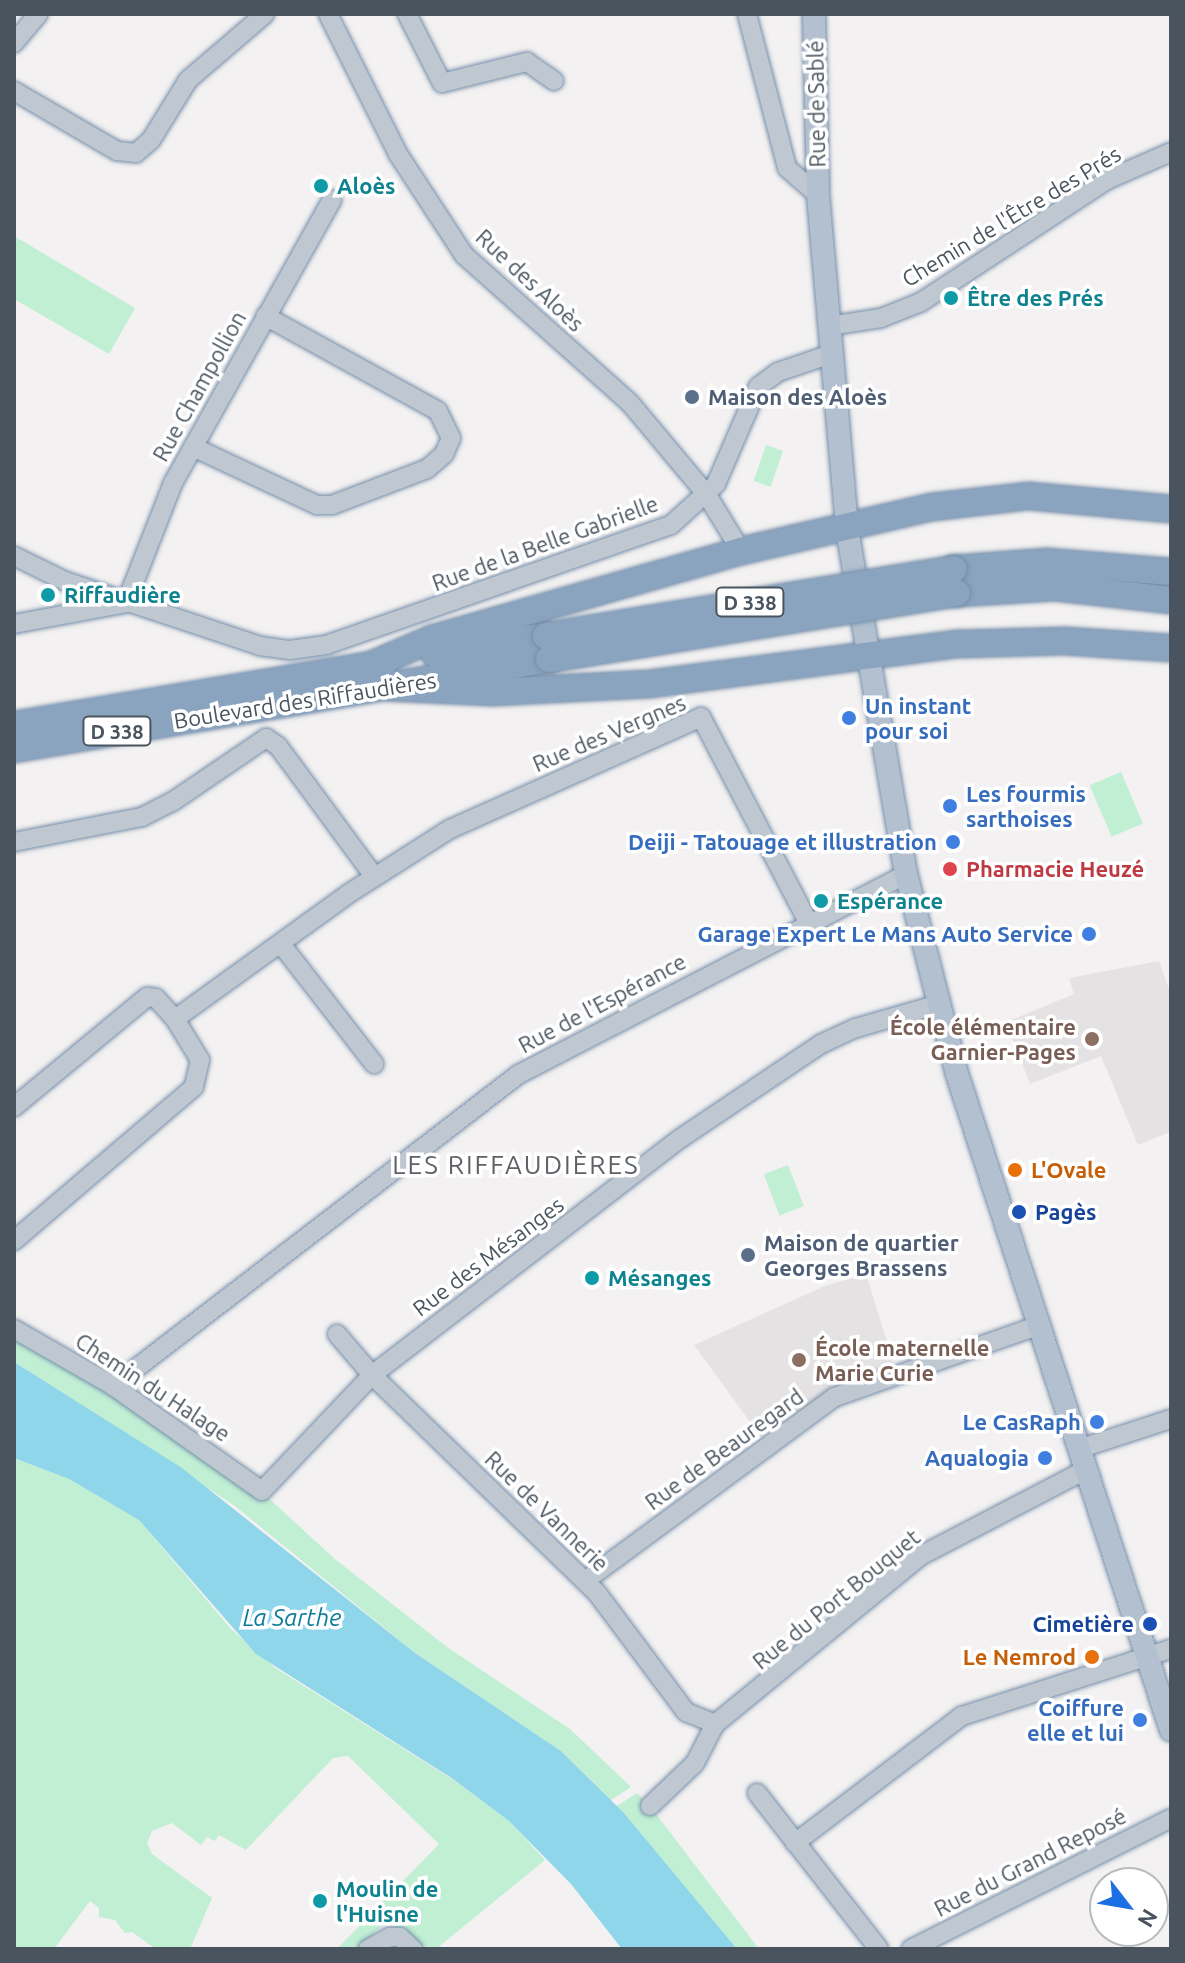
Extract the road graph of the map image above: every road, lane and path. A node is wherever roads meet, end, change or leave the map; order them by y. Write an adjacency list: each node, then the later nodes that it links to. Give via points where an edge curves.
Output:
1 (38, 14): 7 (street)
2 (265, 14): 9 (street, via 188,80 151,140 136,153 117,151)
3 (328, 14): 17 (street, Rue des Aloès, via 398,154 464,255 630,403)
4 (407, 14): 8 (street, via 442,83 527,62)
5 (747, 14): 11 (street, via 787,168)
6 (814, 14): 11 (main road, Rue de Sablé)
7 (14, 43)
8 (554, 81)
9 (14, 91)
10 (1171, 152): 14 (street, Chemin de l'Être des Prés, via 1107,180 921,302 881,318)
11 (818, 195): 14 (main road, Rue de Sablé)
12 (332, 200): 13 (street, Rue Champollion)
13 (265, 316): 16 (street, Rue Champollion); 16 (street, via 438,411 449,424 451,438 427,469 332,505 317,505)
14 (829, 326): 15 (main road, Rue de Sablé)
15 (831, 354): 17 (street, Rue de la Belle Gabrielle, via 778,372 758,387); 19 (main road, Rue de Sablé)
16 (193, 447): 25 (street, Rue Champollion, via 157,517)
17 (707, 495): 20 (street, Rue des Aloès); 25 (street, Rue de la Belle Gabrielle, via 671,525 628,543 326,645 290,650 260,646)
18 (1171, 509): 19 (highway, via 1029,496 932,507)
19 (847, 529): 20 (highway); 29 (main road, Rue de Sablé)
20 (741, 551): 30 (highway, D 338, via 432,639)
21 (14, 556): 25 (street, Rue de la Belle Gabrielle)
22 (1171, 572): 23 (highway, D 338, via 1047,562)
23 (956, 581): 24 (highway, D 338); 27 (highway, D 338, bridge)
24 (1171, 600)
25 (126, 603): 26 (street)
26 (14, 624)
27 (547, 648): 30 (highway, Boulevard des Riffaudières / D 338); 31 (highway, Boulevard des Riffaudières / D 338)
28 (1171, 648): 29 (highway, via 1065,641 959,644)
29 (869, 658): 31 (highway, via 649,684 493,692); 35 (main road, Rue de Sablé)
30 (369, 666): 32 (highway, Boulevard des Riffaudières / D 338)
31 (385, 687): 33 (highway, Boulevard des Riffaudières / D 338)
32 (14, 725)
33 (14, 749)
34 (14, 842): 36 (street, via 142,817 266,738 278,746)
35 (906, 874): 37 (street, Rue de l'Espérance); 39 (main road, Rue de Sablé)
36 (374, 876): 37 (street, Rue des Vergnes, via 450,829 701,717); 38 (street, Rue des Vergnes)
37 (809, 924): 48 (street, Rue de l'Espérance, via 519,1074)
38 (281, 944): 40 (street, Rue des Vergnes); 41 (street)
39 (939, 1004): 44 (main road, Rue de Sablé); 47 (street, Rue des Mésanges, via 821,1044 681,1138)
40 (175, 1019): 42 (street, via 156,998 147,997); 43 (street, via 200,1060 194,1087)
41 (374, 1064)
42 (14, 1107)
43 (14, 1241)
44 (1037, 1326): 50 (main road, Rue de Sablé); 52 (street, Rue de Beauregard, via 835,1397)
45 (14, 1329): 48 (street, Chemin du Halage)
46 (337, 1334): 47 (street, Rue de Vannerie)
47 (372, 1375): 51 (street, Rue des Mésanges); 52 (street, Rue de Vannerie)
48 (113, 1386): 51 (street, Chemin du Halage)
49 (1171, 1419): 50 (street, Rue du Port Bouquet)
50 (1082, 1460): 54 (main road, Rue de Sablé); 55 (street, Rue du Port Bouquet, via 920,1556)
51 (262, 1491)
52 (585, 1581): 55 (street, Rue de Vannerie, via 686,1712)
53 (1171, 1649): 54 (street)
54 (1147, 1658): 56 (main road, Rue de Sablé); 60 (street, via 962,1716)
55 (715, 1724): 58 (street, Rue du Port Bouquet, via 695,1763)
56 (1171, 1730)
57 (757, 1793): 60 (street)
58 (650, 1806)
59 (1171, 1818): 64 (street, Rue du Grand Reposé)
60 (795, 1843): 63 (street)
61 (406, 1943): 62 (street, via 380,1940)
62 (368, 1949)
63 (879, 1949)
64 (911, 1949)

